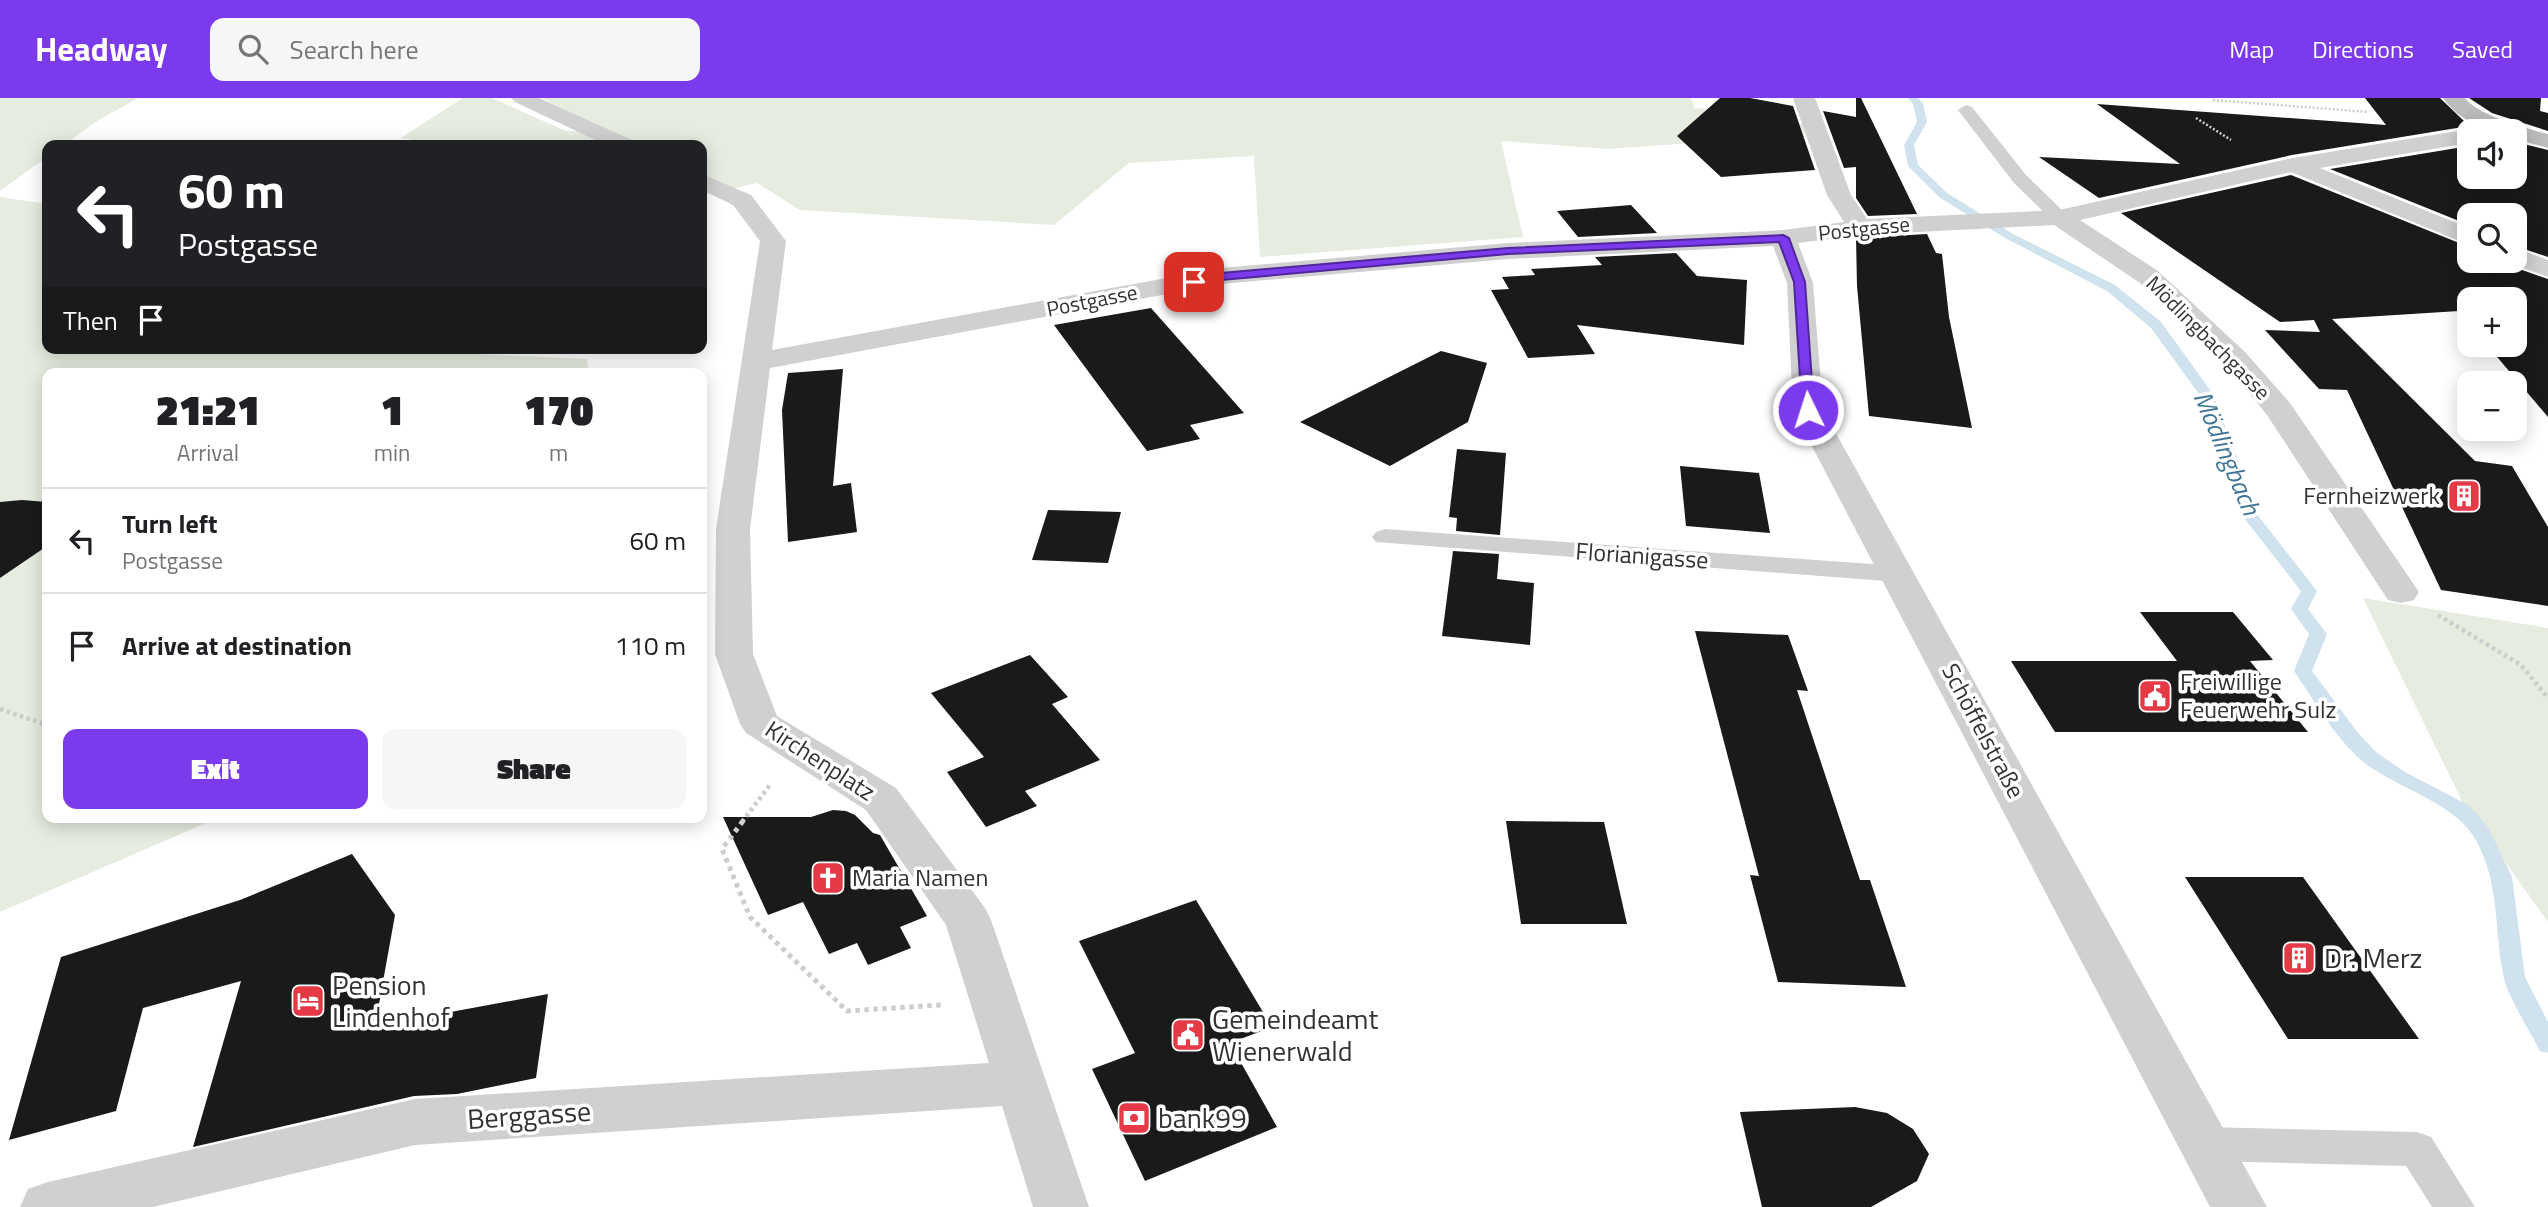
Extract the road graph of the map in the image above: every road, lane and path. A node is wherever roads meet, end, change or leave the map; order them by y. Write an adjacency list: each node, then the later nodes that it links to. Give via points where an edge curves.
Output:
1 (522, 98): 10 (street)
2 (1804, 98): 15 (street, via 1839,195)
3 (2454, 98): 7 (main road, via 2464,111)
4 (2213, 100): 6 (path)
5 (1966, 110): 14 (lane, via 2020,179)
6 (2376, 113)
7 (2482, 119)
8 (2527, 136): 11 (main road)
9 (2457, 138): 12 (street, Postgasse)
10 (613, 140)
11 (2548, 141)
12 (2293, 165): 14 (street, Postgasse); 16 (street)
13 (707, 183): 20 (street, Kirchenplatz, via 742,200 773,241)
14 (2059, 216): 15 (street, Postgasse); 23 (street, Mödlingbachgasse, via 2149,277 2235,359 2279,410)
15 (1860, 227): 17 (street, Postgasse)
16 (2457, 232)
17 (1783, 238): 20 (street, Postgasse, via 1508,251 1221,276); 22 (street, Schöffelstraße, via 1800,282 1808,410)
18 (2527, 261): 19 (street)
19 (2548, 269)
20 (757, 362): 27 (street, Kirchenplatz, via 733,528 734,654 760,724)
21 (1385, 537): 22 (lane, Florianigasse)
22 (1899, 574): 30 (street, Schöffelstraße)
23 (2401, 592): 24 (path, via 2521,665)
24 (2548, 698)
25 (0, 709): 26 (path)
26 (42, 723)
27 (798, 748): 28 (street, Kirchenplatz, via 881,799 968,920); 28 (path, via 722,849 750,917 847,1011)
28 (993, 1002): 29 (street, Kirchenplatz)
29 (1019, 1083): 31 (street, Berggasse, via 415,1122); 32 (street, Kirchenplatz)
30 (2206, 1144): 33 (street, Schöffelstraße); 34 (lane, via 2417,1149)
31 (48, 1207)
32 (1061, 1207)
33 (2239, 1207)
34 (2455, 1207)

